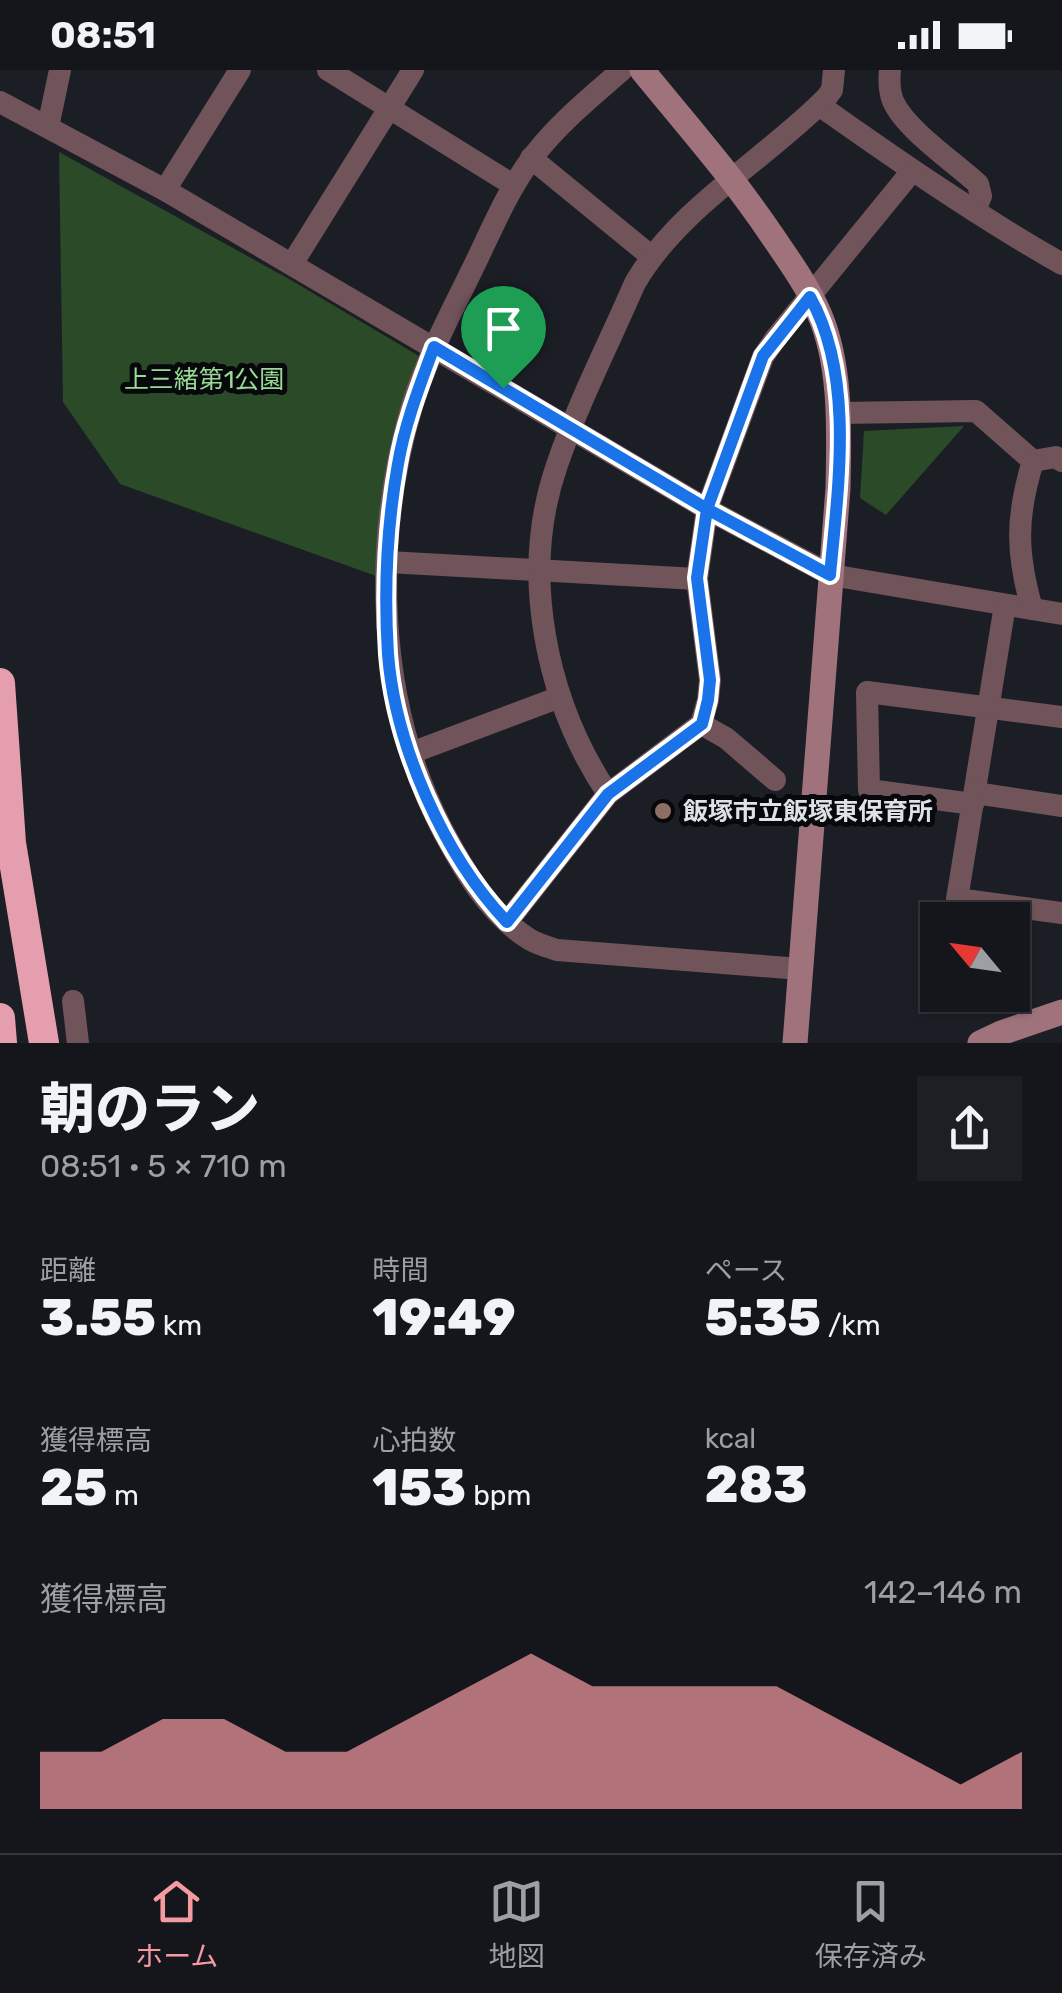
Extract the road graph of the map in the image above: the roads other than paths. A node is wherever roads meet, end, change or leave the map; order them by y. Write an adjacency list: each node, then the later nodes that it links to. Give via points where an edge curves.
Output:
1 (60, 70): 12 (street)
2 (240, 70): 17 (street)
3 (328, 70): 11 (street)
4 (412, 70): 11 (street)
5 (622, 70): 13 (street)
6 (642, 70): 15 (street)
7 (834, 70): 10 (street, via 832,90)
8 (890, 70): 18 (street, via 893,100 905,120 978,184)
9 (0, 102): 12 (street)
10 (819, 106): 14 (street); 15 (street)
11 (388, 107): 16 (street); 20 (street)
12 (40, 122): 17 (street)
13 (532, 158): 16 (street); 19 (street)
14 (912, 170): 18 (street); 22 (street)
15 (731, 178): 19 (street); 22 (street)
16 (513, 185): 23 (street)
17 (165, 190): 20 (street)
18 (975, 211): 21 (street)
19 (652, 257): 25 (street)
20 (292, 264): 23 (street)
21 (1062, 264)
22 (810, 297): 24 (street, via 834,366); 28 (street, via 763,356)
23 (434, 347): 25 (street); 29 (street, via 398,461)
24 (839, 413): 27 (street, via 976,411); 31 (street)
25 (572, 428): 28 (street); 30 (street, via 546,506)
26 (1062, 460): 27 (street)
27 (1033, 461): 34 (street, via 1020,522)
28 (707, 509): 31 (street); 32 (street)
29 (388, 562): 30 (street); 41 (street, via 388,657)
30 (540, 570): 32 (street); 37 (street, via 542,620)
31 (830, 575): 33 (street); 48 (street)
32 (697, 578): 40 (street, via 710,680)
33 (1005, 605): 34 (street); 38 (street)
34 (1032, 609): 35 (street)
35 (1062, 614)
36 (0, 683): 53 (highway, via 11,843)
37 (560, 697): 41 (street); 43 (street)
38 (988, 708): 39 (street); 44 (street); 44 (street, via 866,692 870,790)
39 (1062, 717)
40 (702, 724): 42 (street); 43 (street)
41 (410, 753): 47 (street, via 458,859)
42 (775, 780)
43 (608, 794): 47 (street)
44 (974, 798): 45 (street); 46 (street, via 957,899)
45 (1062, 806)
46 (1062, 913)
47 (507, 922): 48 (street, via 557,950)
48 (801, 969): 55 (street)
49 (73, 1001): 54 (street)
50 (1062, 1012): 56 (street)
51 (0, 1018): 52 (highway)
52 (2, 1043)
53 (44, 1043)
54 (78, 1043)
55 (795, 1043)
56 (980, 1043)

